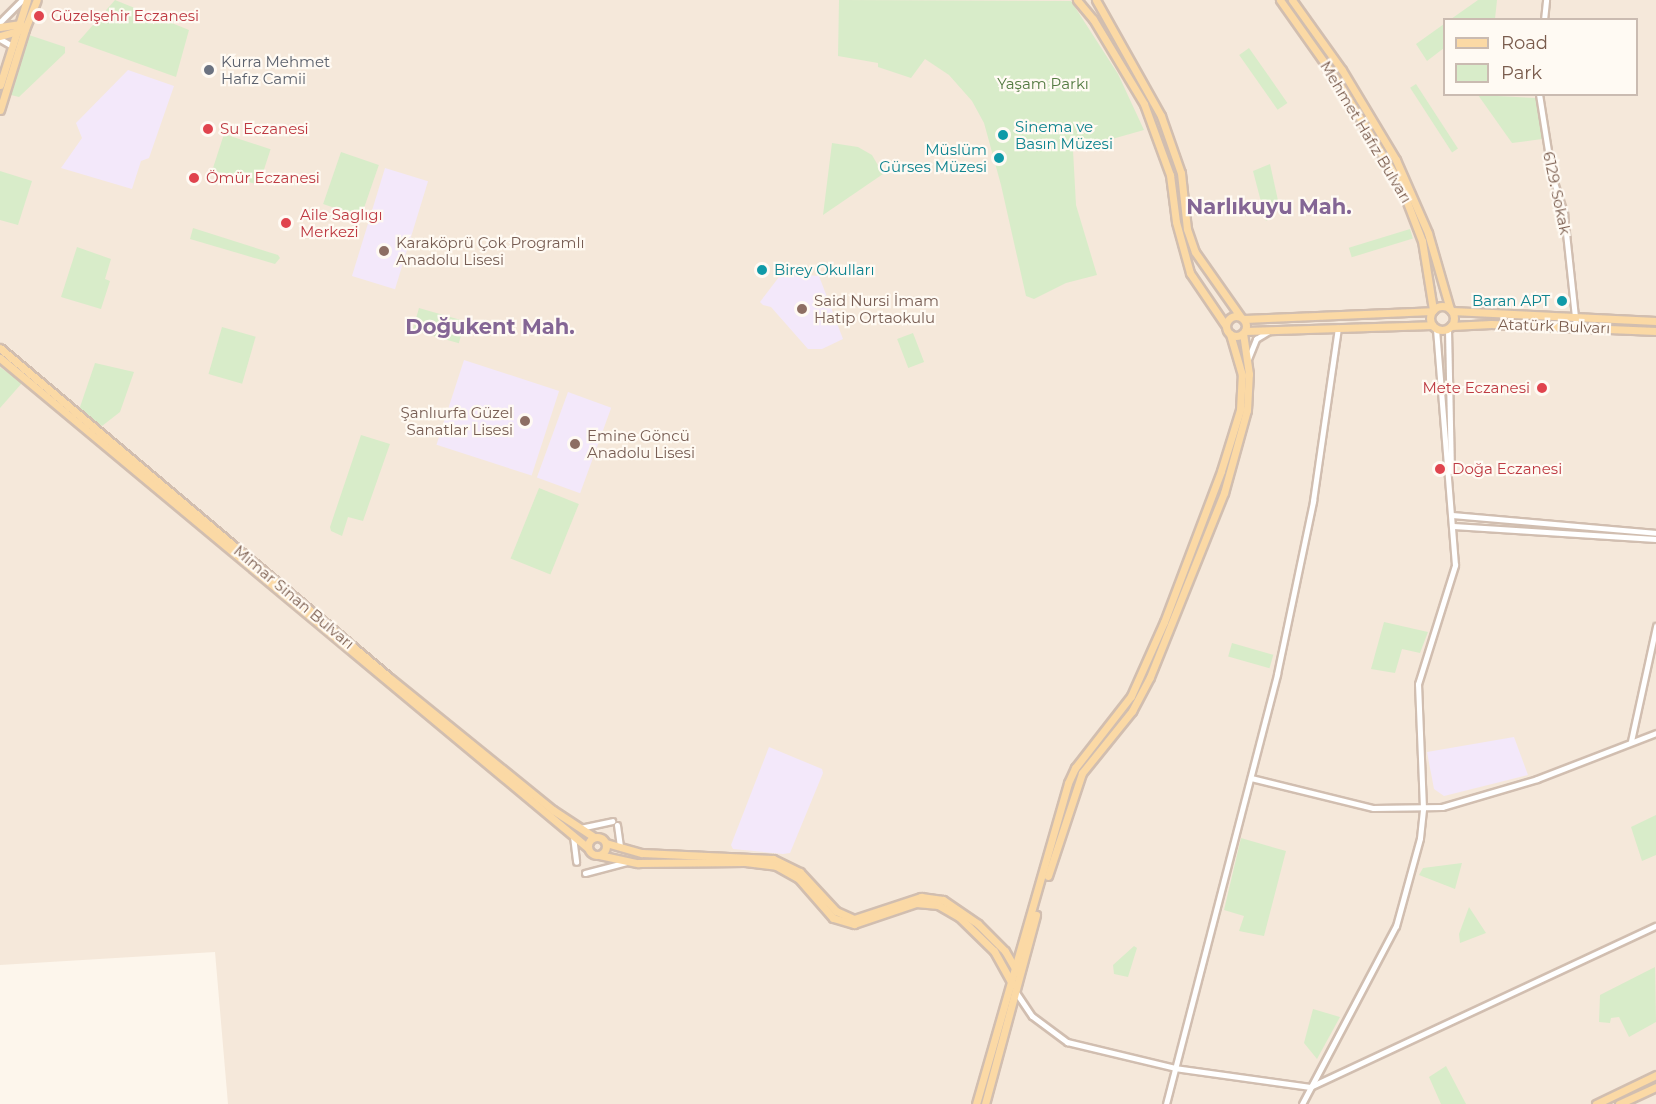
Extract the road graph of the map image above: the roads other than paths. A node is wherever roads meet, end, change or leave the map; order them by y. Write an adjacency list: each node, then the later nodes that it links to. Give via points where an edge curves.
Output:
1 (22, 0): 10 (street)
2 (27, 0): 12 (main road)
3 (37, 0): 11 (main road)
4 (1077, 0): 23 (main road, via 1093,19 1144,104 1170,175 1176,222 1190,273)
5 (1096, 0): 20 (main road, via 1161,116 1181,173 1187,229 1202,269)
6 (1280, 0): 18 (main road, Mehmet Hafız Bulvarı, via 1338,82 1400,184 1422,241)
7 (1292, 0): 19 (main road, Mehmet Hafız Bulvarı, via 1342,70 1396,160 1428,233)
8 (1546, 0): 9 (street)
9 (1544, 18)
10 (0, 24): 12 (main road)
11 (26, 27): 12 (main road); 17 (main road)
12 (17, 28): 13 (main road); 14 (main road)
13 (0, 38): 14 (street)
14 (12, 46): 15 (main road)
15 (0, 85)
16 (1539, 96): 21 (street, 6129. Sokak, via 1552,176 1564,214)
17 (0, 110)
18 (1432, 310): 19 (main road, Atatürk Bulvarı, via 1443,306); 20 (main road); 24 (main road, Mehmet Hafız Bulvarı)
19 (1451, 310): 21 (main road, Atatürk Bulvarı); 27 (main road)
20 (1242, 317): 23 (main road, via 1230,317); 30 (main road)
21 (1576, 318): 22 (main road, Atatürk Bulvarı); 25 (street, 6129. Sokak)
22 (1656, 321)
23 (1226, 326): 31 (main road)
24 (1434, 327): 26 (main road); 27 (main road, Atatürk Bulvarı); 35 (street)
25 (1576, 327): 27 (main road, Atatürk Bulvarı); 29 (main road, Atatürk Bulvarı)
26 (1338, 328): 28 (main road); 42 (street, via 1305,543)
27 (1450, 328): 35 (street)
28 (1269, 331): 30 (main road); 34 (street, via 1256,339)
29 (1656, 331)
30 (1244, 332): 31 (main road); 34 (main road)
31 (1230, 334): 55 (main road, via 1242,375 1241,395 1221,471 1135,688 1068,783)
32 (0, 348): 44 (main road, Mimar Sinan Bulvarı, via 397,684)
33 (0, 358): 45 (main road, Mimar Sinan Bulvarı)
34 (1248, 361): 56 (main road, via 1244,430 1224,493 1150,677 1132,711 1082,773)
35 (1452, 515): 36 (street); 37 (street)
36 (1453, 526): 38 (street); 43 (street, via 1453,579 1418,684)
37 (1656, 534)
38 (1656, 539)
39 (1656, 626): 41 (street)
40 (1656, 733): 41 (street)
41 (1631, 741): 43 (street, via 1537,779 1442,807)
42 (1251, 778): 43 (street, via 1373,808); 59 (street)
43 (1423, 808): 61 (street, via 1414,865 1396,926)
44 (580, 828): 46 (main road, Mimar Sinan Bulvarı); 49 (street, via 615,823)
45 (573, 835): 48 (main road, Mimar Sinan Bulvarı); 51 (street)
46 (594, 837): 47 (main road, Mimar Sinan Bulvarı); 48 (main road)
47 (606, 843): 49 (main road); 50 (main road, via 605,851)
48 (588, 848): 50 (main road, Mimar Sinan Bulvarı)
49 (621, 848): 55 (main road, via 642,853 773,859 800,872 836,911 854,919 921,897 943,900 978,924)
50 (599, 855): 52 (main road)
51 (576, 862)
52 (627, 862): 53 (street); 57 (main road, via 745,862 781,867 808,887 833,918 854,924 916,903 938,905 959,917 994,951)
53 (585, 873)
54 (1656, 926): 61 (street)
55 (1016, 967): 56 (main road); 57 (main road)
56 (1018, 978): 58 (main road)
57 (1011, 982): 58 (main road); 63 (main road)
58 (1015, 991): 59 (street, via 1032,1016 1067,1042); 64 (main road)
59 (1175, 1068): 61 (street); 65 (street)
60 (1656, 1075): 67 (main road)
61 (1310, 1087): 66 (street)
62 (1656, 1087): 68 (main road)
63 (976, 1104)
64 (985, 1104)
65 (1166, 1104)
66 (1302, 1104)
67 (1596, 1104)
68 (1619, 1104)

